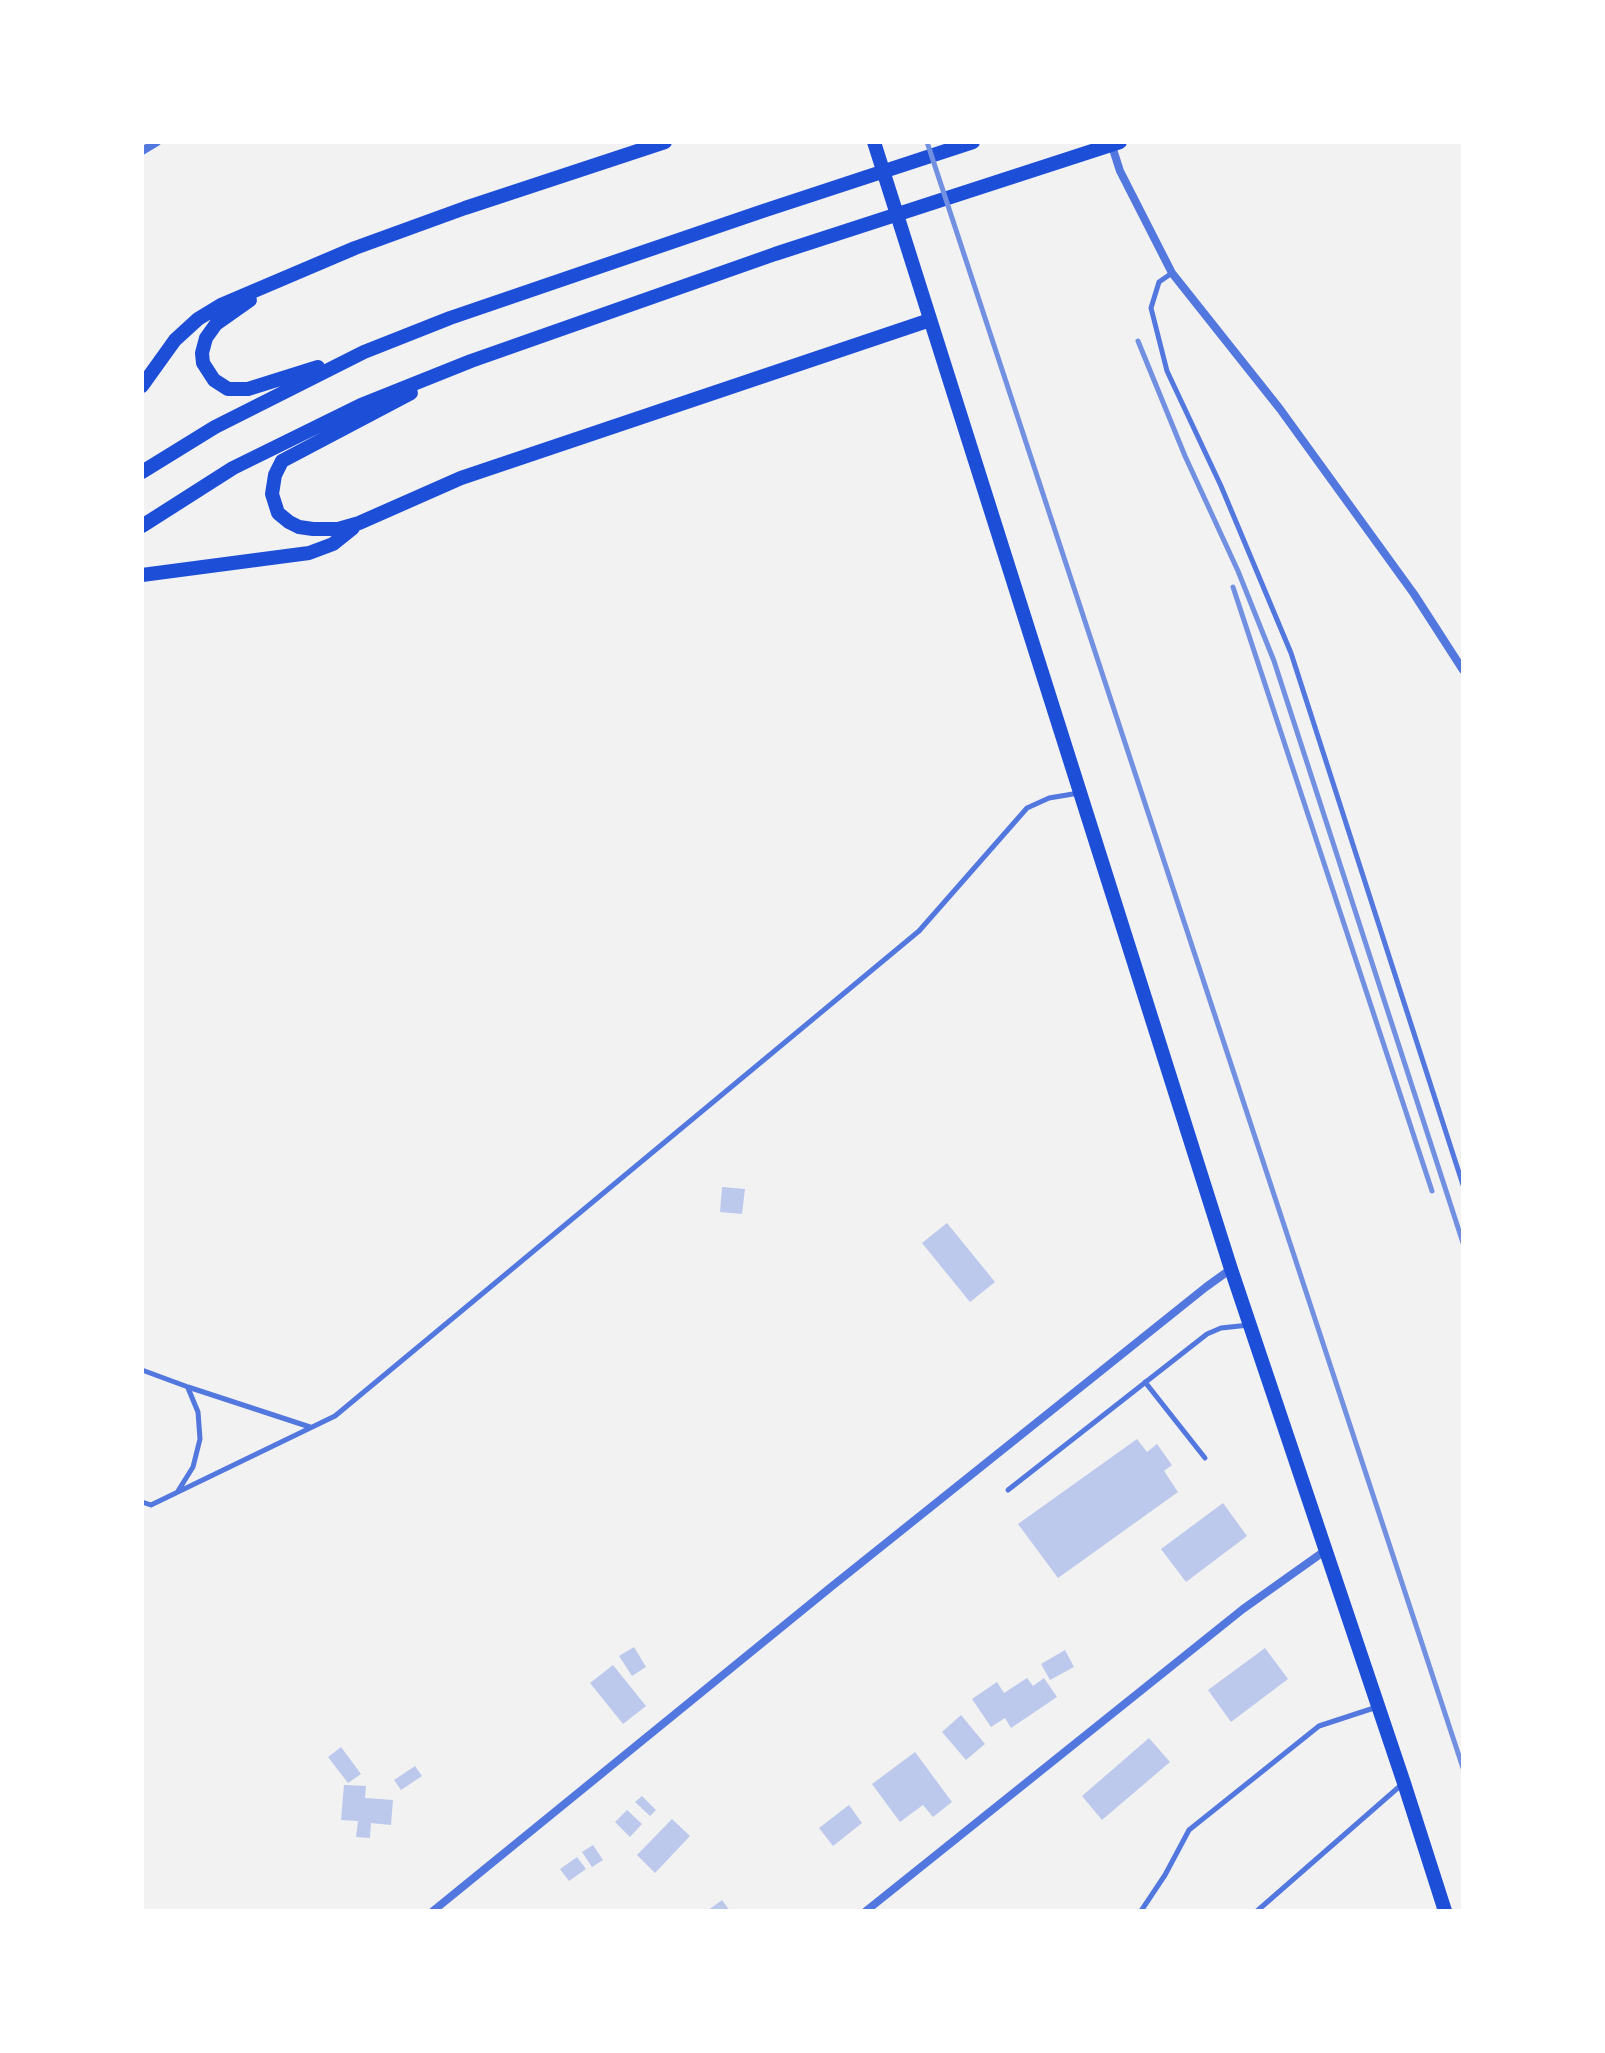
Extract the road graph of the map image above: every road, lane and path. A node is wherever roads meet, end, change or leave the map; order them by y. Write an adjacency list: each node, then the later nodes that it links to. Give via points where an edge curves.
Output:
1 (157, 142): 7 (street)
2 (665, 142): 10 (main road, via 465,208)
3 (874, 142): 8 (main road)
4 (973, 142): 8 (main road)
5 (1111, 142): 9 (street, via 1120,171)
6 (1120, 142): 13 (main road, via 775,254)
7 (142, 151)
8 (883, 172): 11 (main road); 12 (main road)
9 (1172, 273): 19 (street, via 1280,409); 21 (lane, via 1159,282 1151,308 1167,371 1291,653)
10 (277, 281): 12 (main road, via 216,324 206,338 203,363 220,385 248,389); 14 (main road, via 198,319 175,340)
11 (930, 320): 16 (main road, via 461,478); 20 (main road)
12 (364, 352): 15 (main road, via 215,427)
13 (471, 361): 16 (main road, via 282,461 272,494 278,513 299,527 313,529); 17 (main road, via 361,405 233,468)
14 (142, 386)
15 (142, 472)
16 (359, 523): 18 (main road, via 333,544 309,553)
17 (142, 526)
18 (142, 575)
19 (1463, 670)
20 (1080, 793): 22 (main road); 27 (lane, via 1027,808 919,931 335,1416)
21 (1463, 1185)
22 (1231, 1269): 23 (main road); 35 (street)
23 (1250, 1325): 25 (lane, via 1207,1334); 32 (main road)
24 (142, 1370): 26 (lane)
25 (1145, 1382): 28 (lane); 29 (lane)
26 (188, 1387): 27 (lane); 30 (lane, via 198,1412 200,1439 193,1467)
27 (311, 1427): 30 (lane)
28 (1205, 1458)
29 (1008, 1490)
30 (178, 1492): 31 (lane, via 151,1505)
31 (142, 1502)
32 (1326, 1550): 33 (main road); 36 (street, via 1243,1609)
33 (1378, 1707): 34 (main road); 37 (lane, via 1319,1726 1189,1830)
34 (1404, 1783): 38 (lane); 39 (main road)
35 (433, 1911)
36 (866, 1911)
37 (1141, 1911)
38 (1257, 1911)
39 (1445, 1911)

